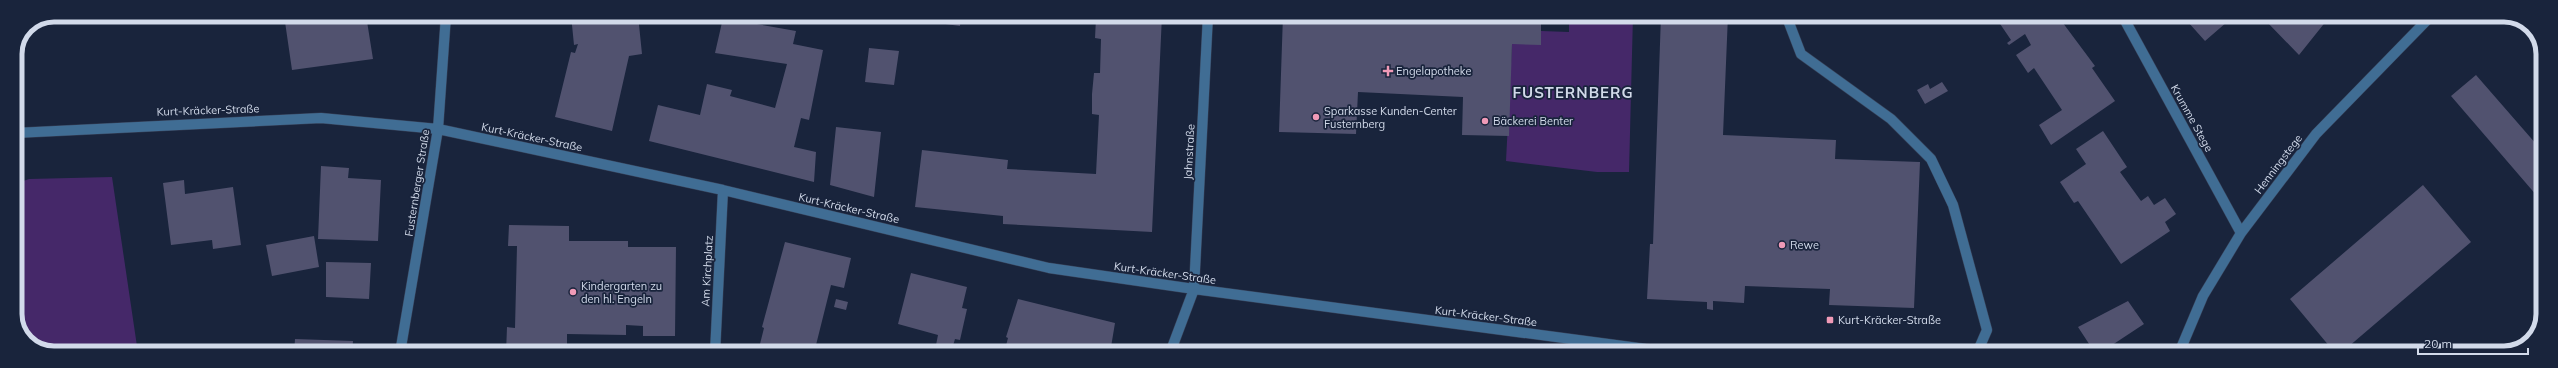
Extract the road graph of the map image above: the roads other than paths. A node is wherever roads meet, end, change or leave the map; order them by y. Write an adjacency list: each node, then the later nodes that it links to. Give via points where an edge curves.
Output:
1 (446, 22): 6 (street, Fusternberger Straße)
2 (1208, 22): 10 (street, Jahnstraße)
3 (1789, 22): 15 (street, via 1801,54 1890,119 1931,159 1953,204 1987,330)
4 (2126, 22): 9 (street, Krumme Stege)
5 (2424, 22): 9 (street, Henningstege, via 2316,134)
6 (438, 129): 7 (street, Kurt-Kräcker-Straße, via 321,118); 8 (street, Kurt-Kräcker-Straße); 11 (street, Fusternberger Straße)
7 (22, 133)
8 (723, 190): 10 (street, Kurt-Kräcker-Straße, via 1049,268); 12 (street, Am Kirchplatz)
9 (2241, 233): 16 (street, Henningstege, via 2203,296)
10 (1194, 290): 13 (street, Jahnstraße); 14 (street, Kurt-Kräcker-Straße)
11 (401, 346)
12 (715, 346)
13 (1173, 346)
14 (1622, 346)
15 (1980, 346)
16 (2182, 346)

